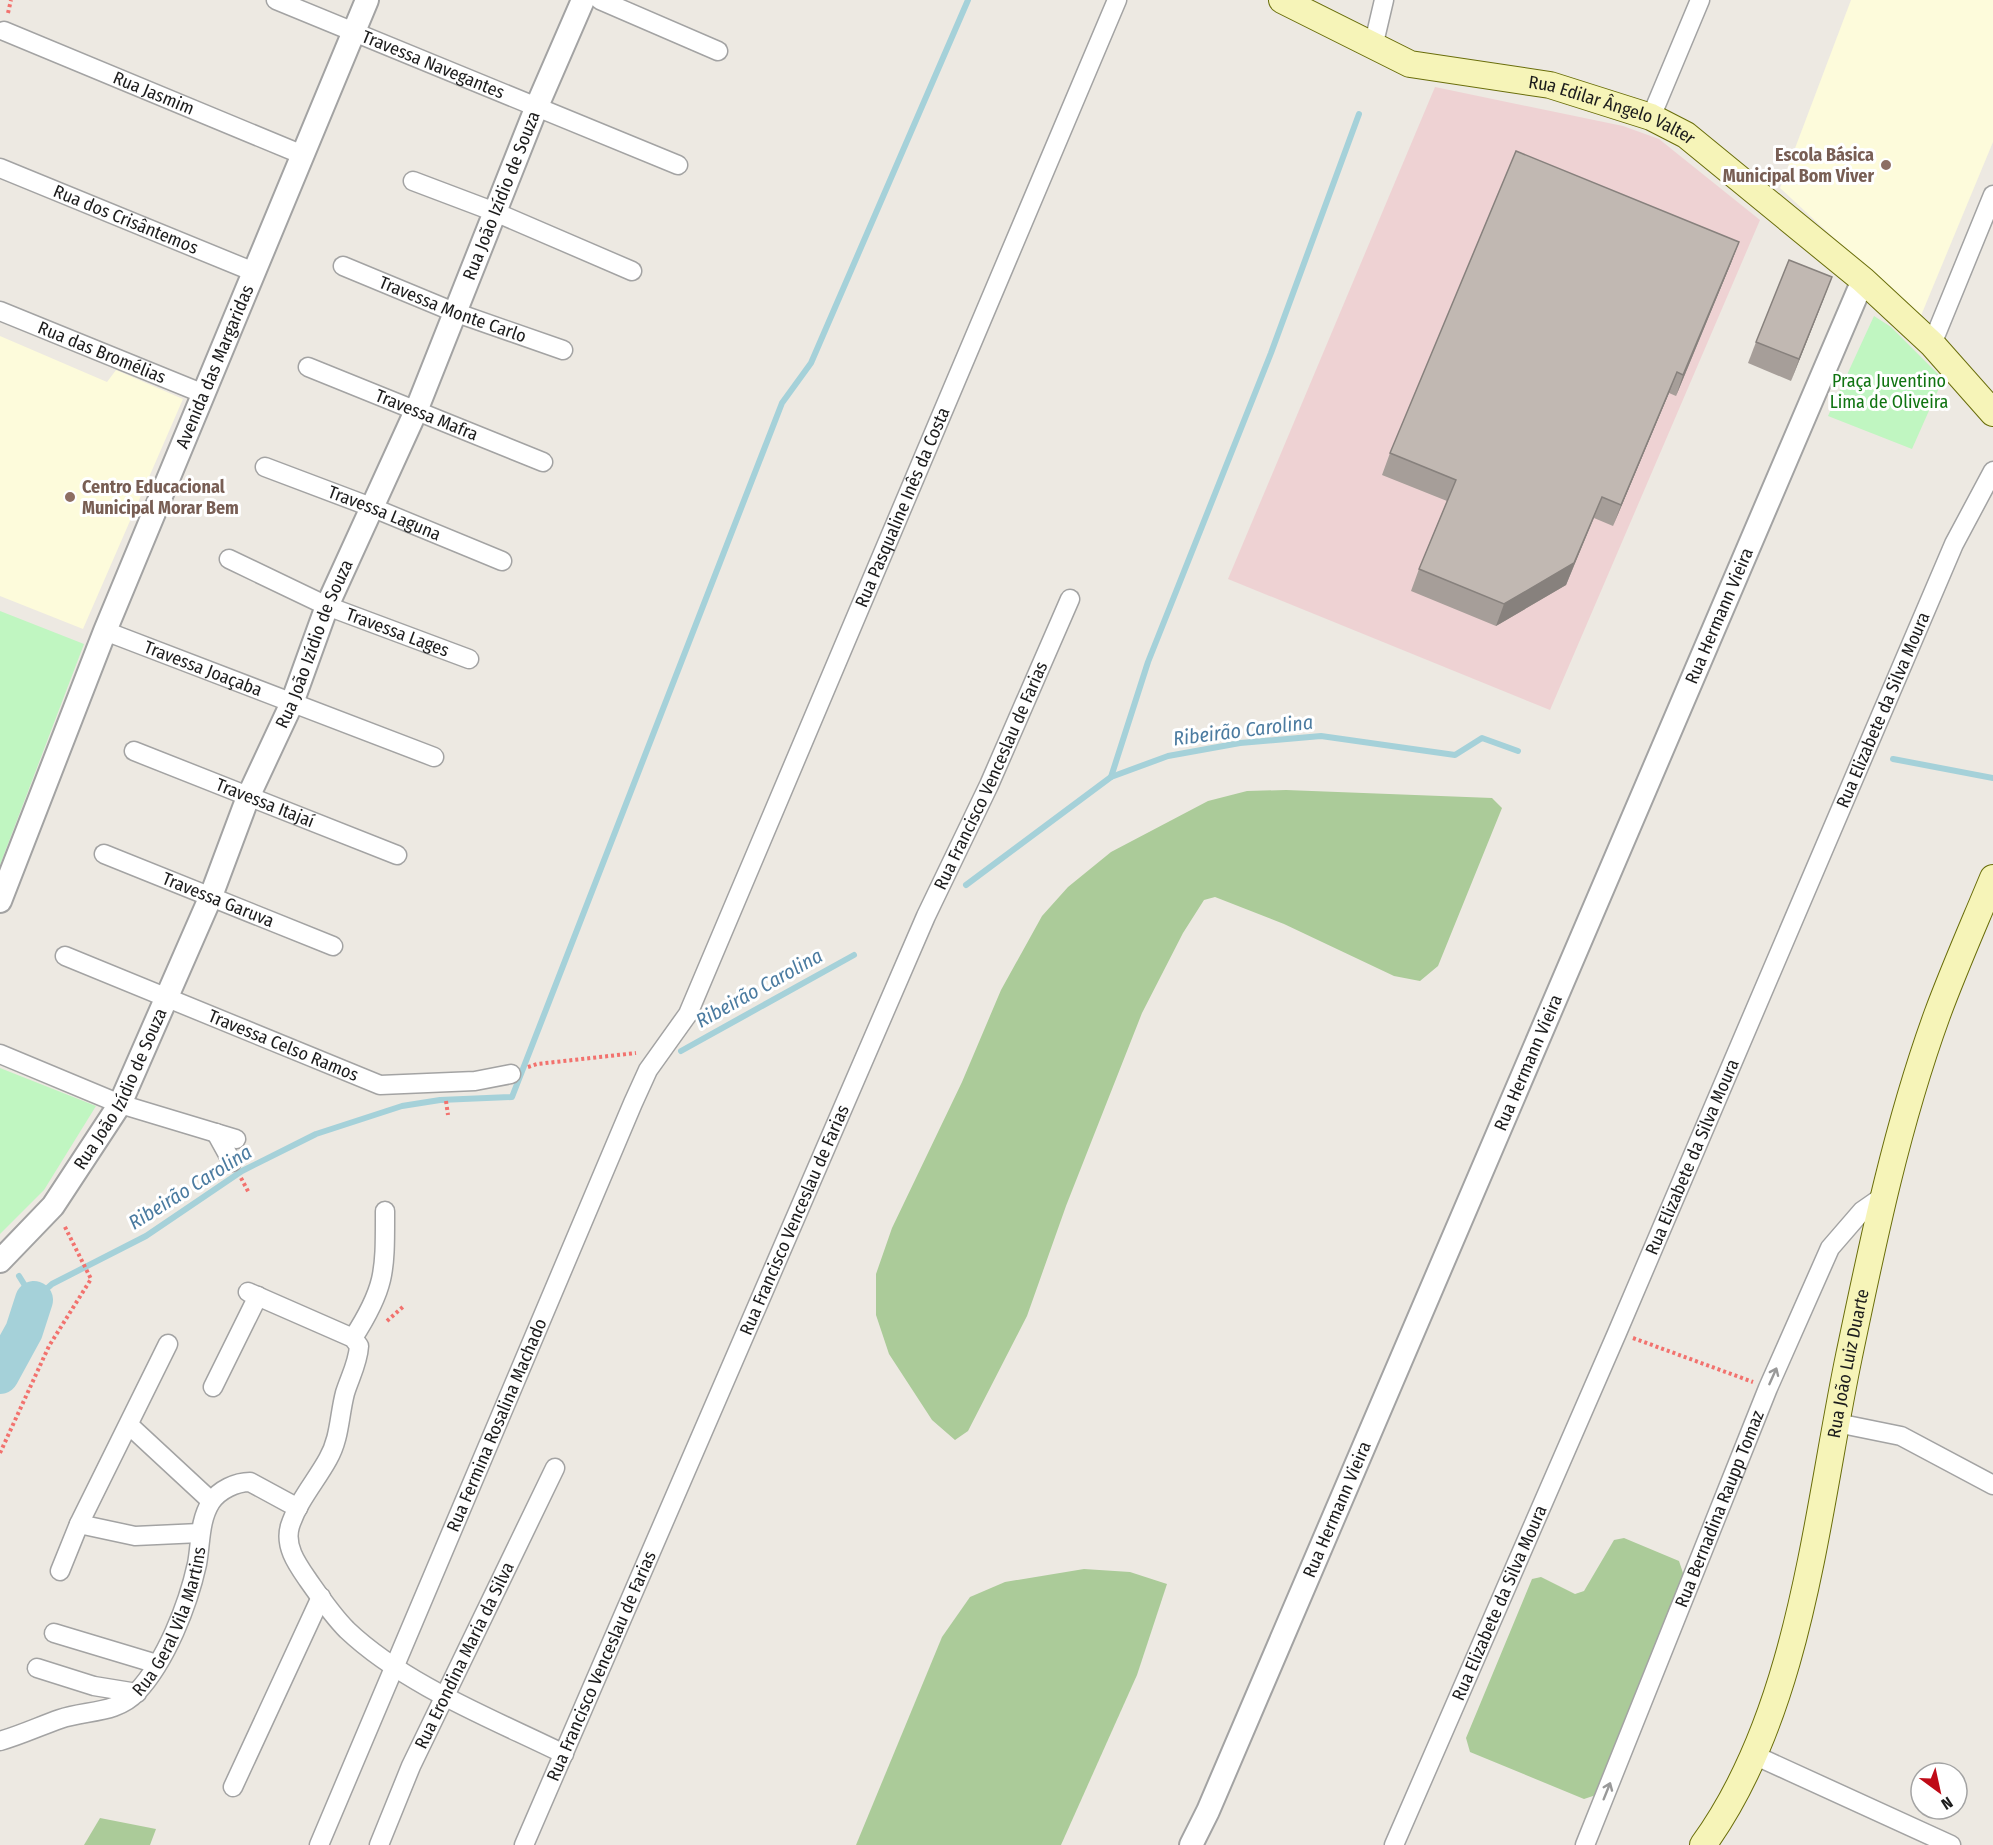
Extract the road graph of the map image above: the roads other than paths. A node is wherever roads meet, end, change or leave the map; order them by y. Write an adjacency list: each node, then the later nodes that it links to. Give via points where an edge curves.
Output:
1 (276, 0): 10 (street, Travessa Navegantes)
2 (367, 0): 10 (street, Avenida das Margaridas)
3 (583, 0): 13 (street, Rua João Izídio de Souza)
4 (600, 0): 12 (street)
5 (1118, 0): 55 (street, Rua Pasqualine Inês da Costa)
6 (1282, 0): 11 (main road, Rua Edilar Ângelo Valter)
7 (1384, 0): 11 (street)
8 (1700, 0): 14 (street)
9 (4, 31): 15 (street, Rua Jasmim)
10 (353, 32): 13 (street, Travessa Navegantes); 15 (street, Avenida das Margaridas)
11 (1373, 47): 14 (main road, Rua Edilar Ângelo Valter, via 1410,64 1550,85)
12 (718, 51)
13 (537, 106): 16 (street, Travessa Navegantes); 20 (street, Rua João Izídio de Souza)
14 (1651, 117): 24 (main road, Rua Edilar Ângelo Valter, via 1703,147)
15 (303, 155): 22 (street, Avenida das Margaridas)
16 (678, 165)
17 (0, 168): 22 (street, Rua dos Crisântemos)
18 (413, 181): 20 (street)
19 (1993, 195): 27 (street)
20 (495, 212): 23 (street); 26 (street, Rua João Izídio de Souza)
21 (343, 266): 26 (street, Travessa Monte Carlo)
22 (254, 272): 30 (street, Avenida das Margaridas)
23 (632, 272)
24 (1863, 280): 27 (main road, Rua Edilar Ângelo Valter); 91 (street, Rua Hermann Vieira)
25 (0, 311): 30 (street, Rua das Bromélias)
26 (453, 312): 28 (street, Travessa Monte Carlo); 31 (street, Rua João Izídio de Souza)
27 (1932, 344): 32 (main road, Rua Edilar Ângelo Valter)
28 (563, 350)
29 (308, 367): 31 (street, Travessa Mafra)
30 (204, 394): 41 (street, Avenida das Margaridas)
31 (416, 411): 33 (street, Travessa Mafra); 36 (street, Rua João Izídio de Souza)
32 (1993, 413)
33 (543, 462)
34 (265, 467): 36 (street, Travessa Laguna)
35 (1993, 471): 92 (street, Rua Elizabete da Silva Moura, via 1954,544)
36 (371, 507): 38 (street, Travessa Laguna); 40 (street, Rua João Izídio de Souza)
37 (229, 559): 40 (street, Travessa Lages)
38 (501, 561)
39 (1070, 599): 85 (street, Rua Francisco Venceslau de Farias, via 989,785 926,916)
40 (327, 606): 42 (street, Travessa Lages); 43 (street, Rua João Izídio de Souza)
41 (105, 631): 43 (street, Travessa Joaçaba); 51 (street, Avenida das Margaridas)
42 (469, 659)
43 (292, 703): 45 (street, Travessa Joaçaba); 46 (street, Rua João Izídio de Souza)
44 (134, 751): 46 (street, Travessa Itajaí)
45 (434, 757)
46 (248, 797): 48 (street, Travessa Itajaí); 50 (street, Rua João Izídio de Souza)
47 (104, 854): 50 (street, Travessa Garuva)
48 (397, 855)
49 (1993, 878): 62 (main road, Rua João Luiz Duarte, via 1937,1017)
50 (211, 896): 52 (street, Travessa Garuva); 54 (street, Rua João Izídio de Souza)
51 (0, 900)
52 (333, 946)
53 (65, 956): 54 (street, Travessa Celso Ramos)
54 (168, 999): 57 (street, Travessa Celso Ramos, via 380,1085 475,1081); 58 (street, Rua João Izídio de Souza)
55 (688, 1014): 80 (street, Rua Fermina Rosalina Machado, via 661,1050 633,1103)
56 (0, 1053): 58 (street)
57 (511, 1074)
58 (120, 1104): 59 (street); 64 (street, Rua João Izídio de Souza, via 53,1206)
59 (216, 1133): 60 (street); 61 (street)
60 (236, 1139)
61 (232, 1162)
62 (1885, 1195): 68 (main road, Rua João Luiz Duarte); 93 (street, Rua Bernadina Raupp Tomaz, one-way to 62, via 1768,1388 1830,1248 1862,1211)
63 (386, 1211): 65 (street, via 382,1285)
64 (0, 1261)
65 (353, 1338): 67 (street, via 253,1294); 73 (street, via 359,1346 358,1357 345,1393 338,1439)
66 (168, 1344): 69 (street)
67 (213, 1387)
68 (1837, 1423): 71 (street, via 1901,1436); 86 (main road, Rua João Luiz Duarte, via 1805,1594)
69 (129, 1425): 72 (street); 74 (street)
70 (555, 1468): 83 (street, Rua Erondina Maria da Silva)
71 (1993, 1485)
72 (211, 1501): 73 (street, via 229,1487 250,1482); 75 (street, Rua Geral Vila Martins)
73 (298, 1508): 77 (street, via 287,1539 295,1560)
74 (79, 1524): 75 (street, via 135,1536); 76 (street)
75 (200, 1533): 79 (street, Rua Geral Vila Martins, via 188,1595)
76 (60, 1572)
77 (321, 1598): 80 (street, via 345,1628); 87 (street)
78 (54, 1634): 79 (street)
79 (157, 1664): 82 (street, Rua Geral Vila Martins)
80 (394, 1665): 83 (street); 88 (street, Rua Fermina Rosalina Machado)
81 (37, 1668): 82 (street, via 94,1686)
82 (136, 1693): 84 (street, Rua Geral Vila Martins, via 100,1712 69,1717)
83 (445, 1695): 85 (street); 89 (street, Rua Erondina Maria da Silva)
84 (0, 1740)
85 (564, 1754): 90 (street, Rua Francisco Venceslau de Farias)
86 (1754, 1755): 94 (main road, Rua João Luiz Duarte, via 1738,1792); 95 (street)
87 (233, 1787)
88 (319, 1845)
89 (379, 1845)
90 (524, 1845)
91 (1191, 1845)
92 (1394, 1845)
93 (1585, 1845)
94 (1703, 1845)
95 (1951, 1845)

